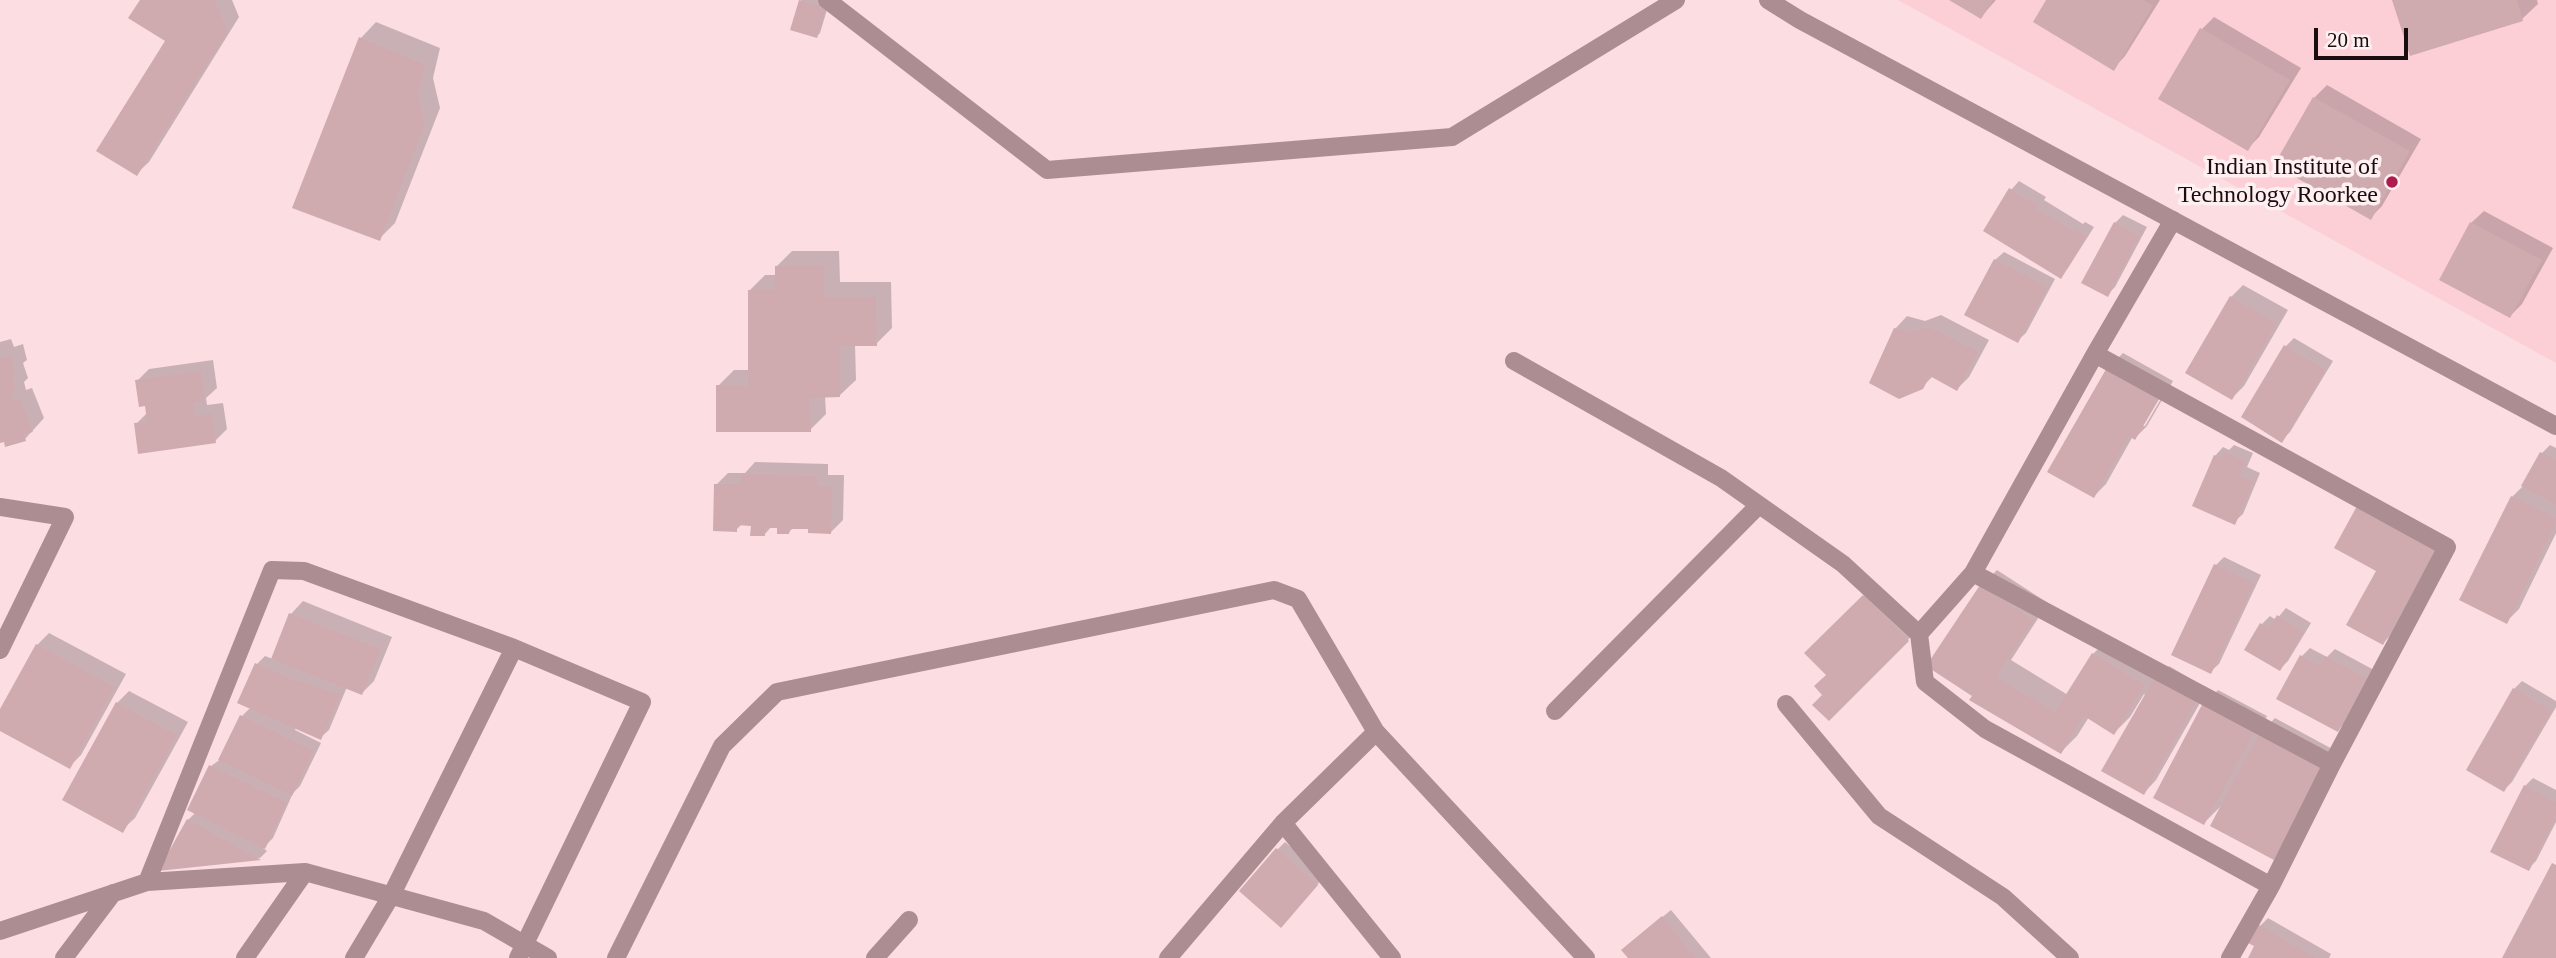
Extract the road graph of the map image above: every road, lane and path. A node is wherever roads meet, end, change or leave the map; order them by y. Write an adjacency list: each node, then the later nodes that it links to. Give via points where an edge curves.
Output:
1 (827, 0): 2 (street, via 1047,170 1452,137)
2 (1676, 0)
3 (1768, 0): 4 (street)
4 (2172, 220): 5 (street); 7 (street)
5 (2095, 354): 10 (street); 17 (street, via 2447,547)
6 (1514, 360): 8 (street, via 1721,478)
7 (2556, 426)
8 (1759, 505): 11 (street, via 1843,564); 15 (street)
9 (0, 507): 13 (street, via 65,517)
10 (1973, 573): 11 (street); 17 (street)
11 (1919, 634): 21 (street, via 1925,682 1985,729)
12 (514, 649): 20 (street, via 304,571 272,570); 23 (street); 26 (street, via 642,702)
13 (0, 650)
14 (1786, 704): 36 (street, via 1879,816 2003,897)
15 (1555, 711)
16 (1376, 732): 18 (street); 31 (street, via 1298,599 1275,590 777,692 722,746); 35 (street)
17 (2332, 764): 21 (street)
18 (1283, 822): 33 (street); 34 (street)
19 (305, 872): 20 (street); 23 (street); 28 (street)
20 (147, 882): 22 (street)
21 (2271, 886): 37 (street)
22 (113, 892): 25 (street); 27 (street)
23 (391, 896): 26 (street, via 484,921); 29 (street)
24 (909, 920): 32 (street)
25 (0, 931)
26 (522, 951): 30 (street)
27 (64, 958)
28 (245, 958)
29 (354, 958)
30 (548, 958)
31 (616, 958)
32 (875, 958)
33 (1168, 958)
34 (1392, 958)
35 (1586, 958)
36 (2070, 958)
37 (2230, 958)

